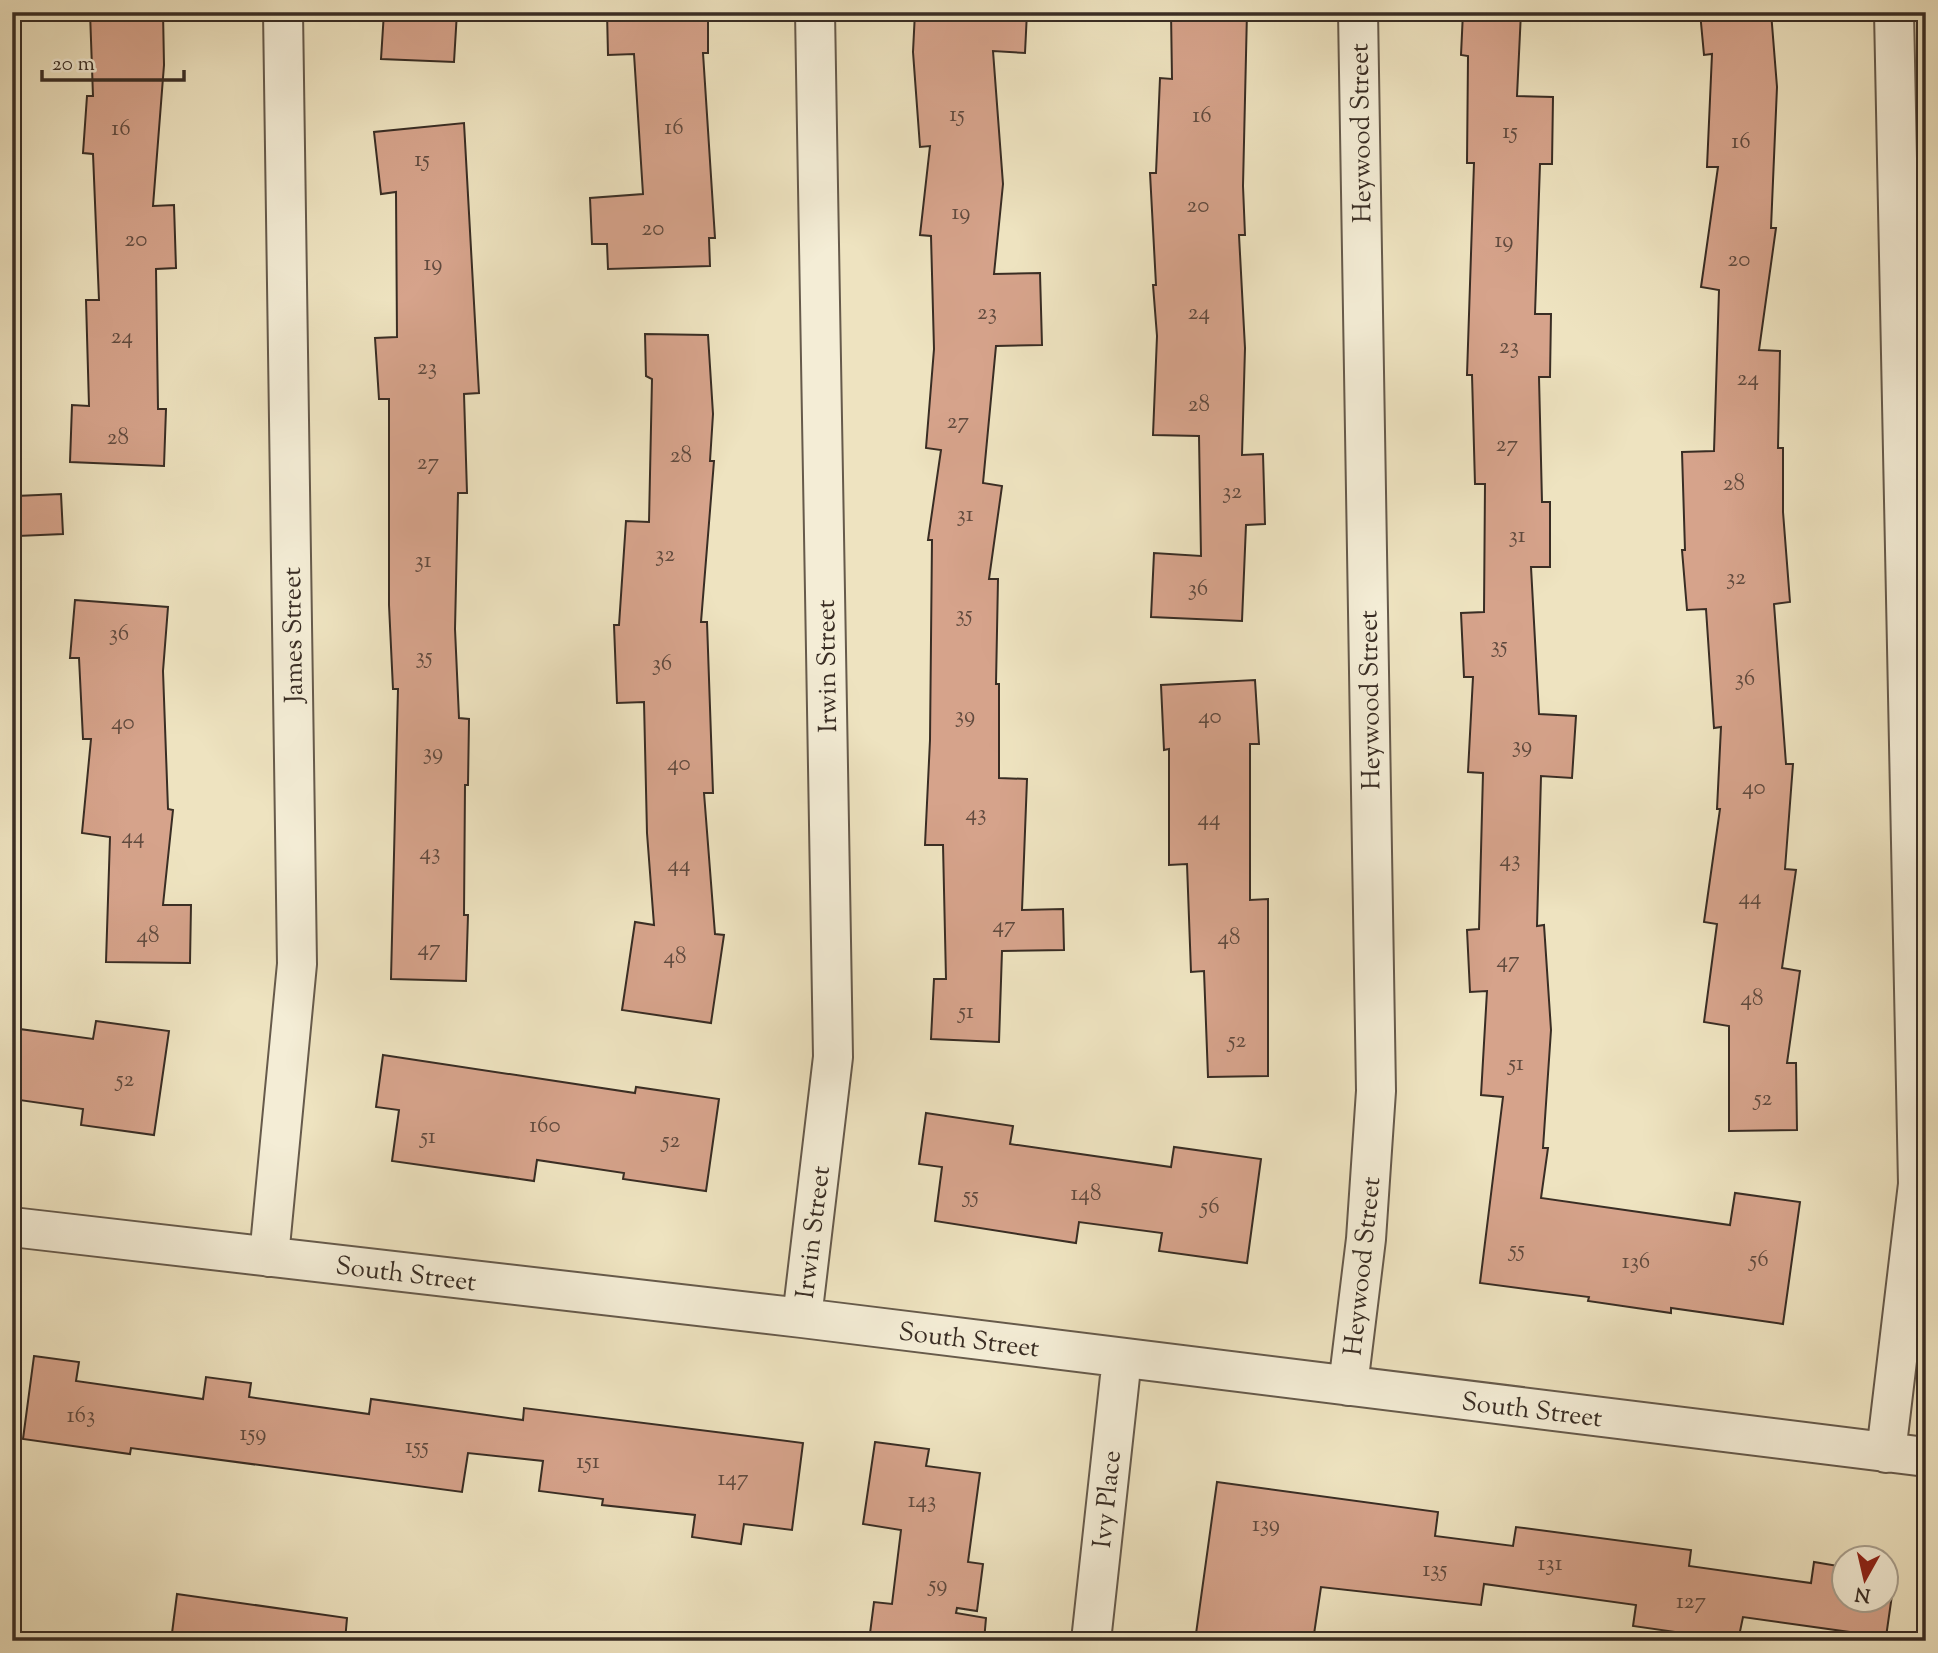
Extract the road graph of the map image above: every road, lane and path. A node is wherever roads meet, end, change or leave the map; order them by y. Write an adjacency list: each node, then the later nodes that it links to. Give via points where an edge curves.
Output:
1 (283, 12): 6 (street, James Street, via 297,964)
2 (815, 12): 7 (street, Irwin Street, via 833,1057)
3 (1359, 12): 9 (street, Heywood Street, via 1376,1091 1366,1239)
4 (1894, 12): 10 (street, via 1918,1184)
5 (12, 1227): 6 (street, South Street)
6 (269, 1257): 7 (street, South Street)
7 (802, 1318): 8 (street, South Street)
8 (1122, 1358): 9 (street, South Street); 12 (street, Ivy Place)
9 (1348, 1386): 10 (street, South Street)
10 (1886, 1452): 11 (street, South Street)
11 (1926, 1457)
12 (1091, 1641)

